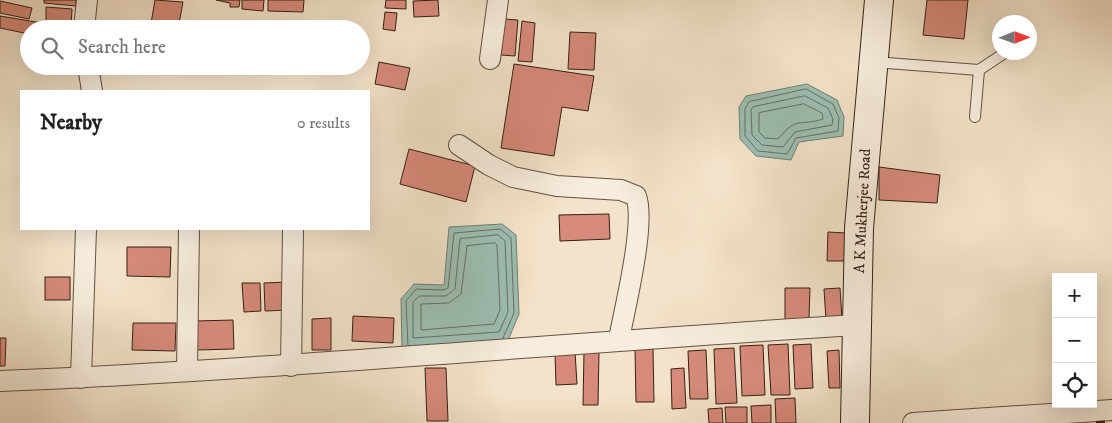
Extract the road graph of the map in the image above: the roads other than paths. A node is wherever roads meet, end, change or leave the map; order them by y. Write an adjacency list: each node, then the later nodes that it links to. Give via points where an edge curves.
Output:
1 (86, 0): 4 (street)
2 (498, 0): 5 (street)
3 (879, 0): 7 (street, A K Mukherjee Road)
4 (85, 20)
5 (490, 59)
6 (994, 60): 8 (lane)
7 (873, 62): 8 (lane); 16 (street, A K Mukherjee Road, via 858,228)
8 (979, 70): 11 (lane)
9 (89, 75): 10 (street)
10 (92, 90)
11 (974, 118)
12 (459, 145): 17 (street, via 513,177 557,186 622,190 636,196 640,216 638,236)
13 (86, 230): 20 (street)
14 (189, 230): 19 (street)
15 (293, 231): 18 (street)
16 (857, 325): 17 (street); 23 (street, A K Mukherjee Road)
17 (619, 339): 18 (street)
18 (291, 366): 19 (street)
19 (187, 370): 20 (street)
20 (81, 378): 21 (street)
21 (0, 381)
22 (1112, 410): 24 (street)
23 (856, 423)
24 (914, 423)

